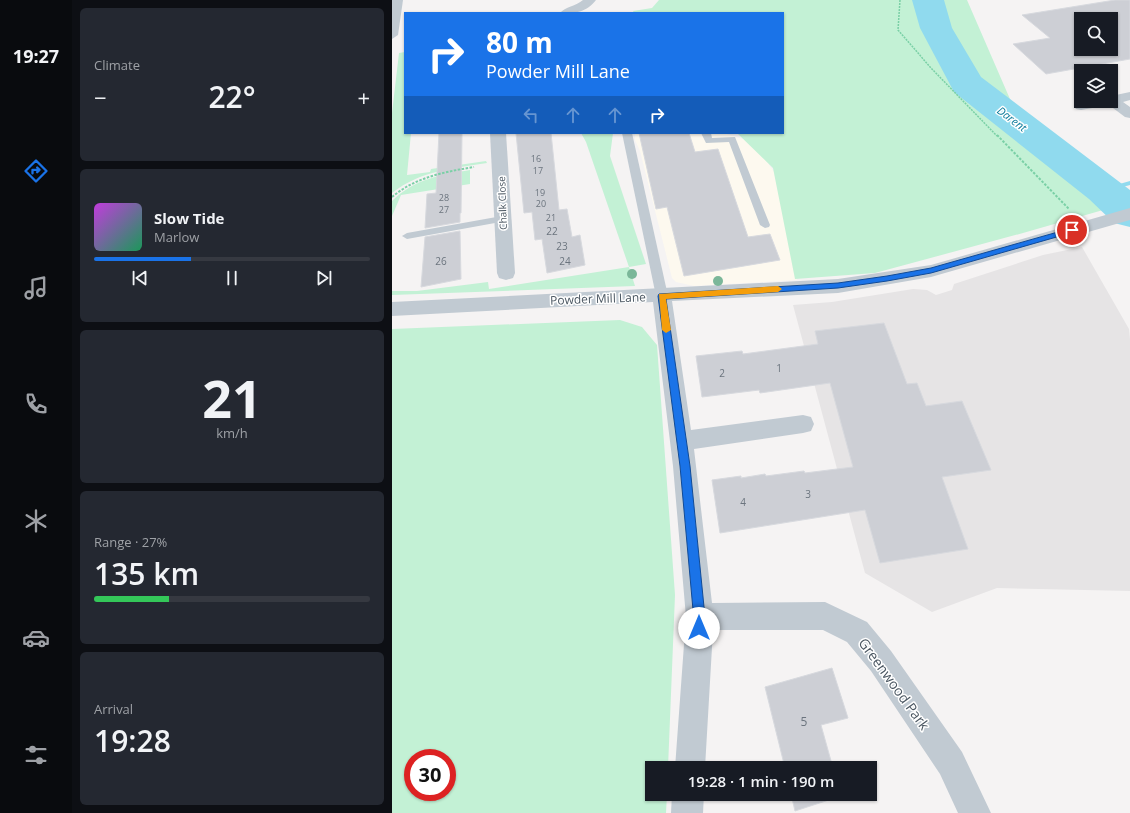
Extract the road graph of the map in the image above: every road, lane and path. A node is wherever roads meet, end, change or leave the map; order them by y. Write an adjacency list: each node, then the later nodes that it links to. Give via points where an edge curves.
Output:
1 (397, 0): 5 (street)
2 (590, 0): 4 (street, via 581,8)
3 (900, 0): 18 (path, via 898,30 931,68)
4 (569, 12)
5 (392, 35)
6 (1130, 96): 7 (street)
7 (1118, 99)
8 (1118, 106): 9 (street)
9 (1130, 114)
10 (498, 134): 13 (street, Chalk Close)
11 (627, 134): 21 (lane)
12 (706, 134): 17 (lane, via 709,141 732,139)
13 (500, 162): 14 (path, via 430,175 407,185); 16 (street, Chalk Close)
14 (392, 197)
15 (1130, 214): 18 (street, Powder Mill Lane)
16 (502, 219): 19 (lane); 20 (street, Chalk Close)
17 (764, 225)
18 (1086, 226): 21 (street, Powder Mill Lane, via 931,271 887,279 838,286)
19 (407, 236)
20 (506, 273)
21 (662, 296): 22 (street, Powder Mill Lane); 24 (street)
22 (392, 309)
23 (803, 424): 24 (street)
24 (682, 441): 25 (street)
25 (700, 617): 26 (street); 29 (street, Greenwood Park, via 825,616 857,632 881,661 951,763)
26 (690, 761)
27 (688, 801): 28 (street)
28 (687, 813)
29 (974, 813)

